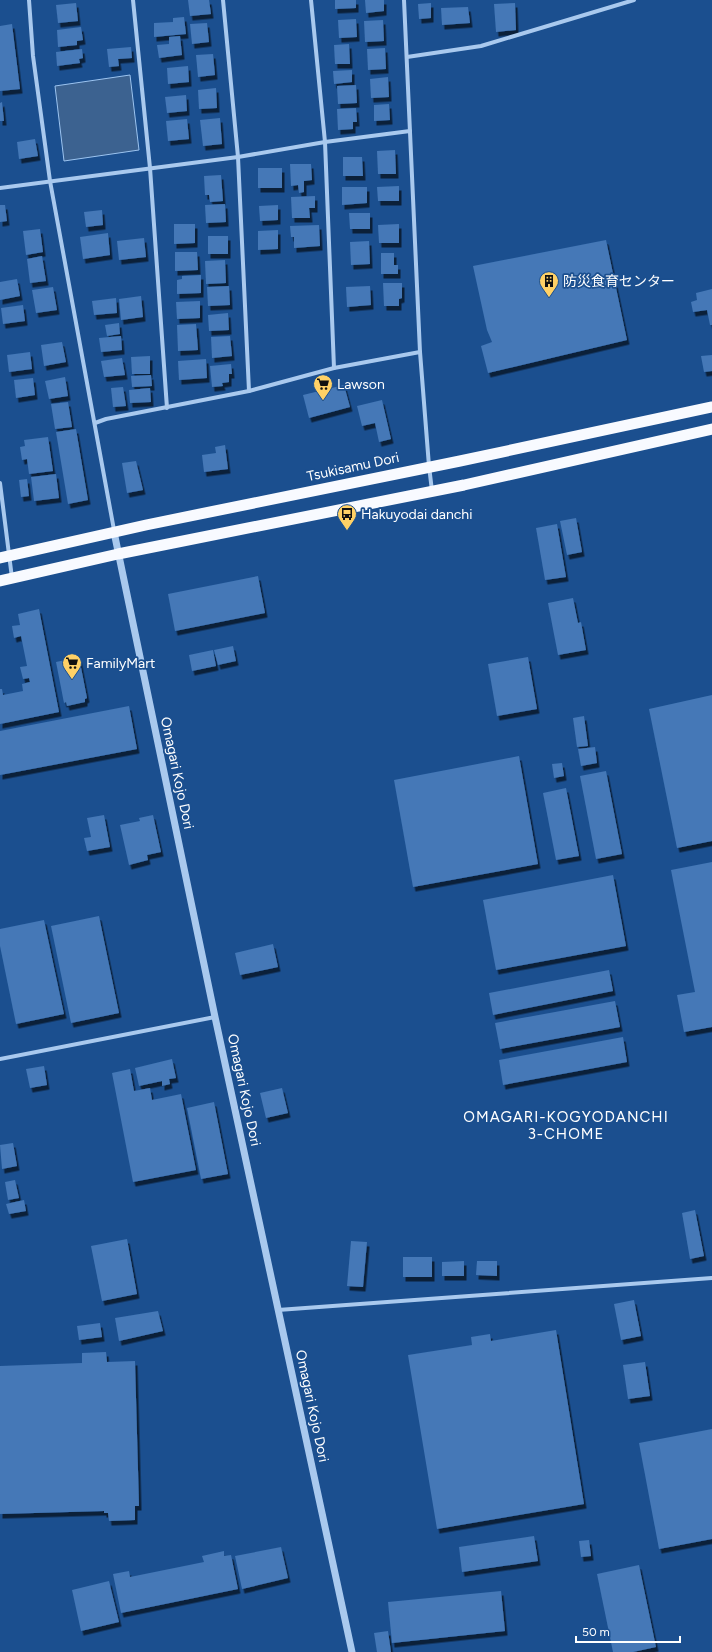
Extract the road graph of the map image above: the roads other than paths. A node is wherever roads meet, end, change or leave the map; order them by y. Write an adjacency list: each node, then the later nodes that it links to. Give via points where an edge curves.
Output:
1 (29, 0): 12 (street, via 33,56)
2 (133, 0): 11 (street)
3 (223, 0): 10 (street)
4 (311, 0): 9 (street)
5 (404, 0): 7 (street)
6 (634, 0): 7 (street, via 481,46)
7 (407, 57): 8 (street)
8 (410, 132): 9 (street); 14 (street)
9 (325, 142): 10 (street); 15 (street)
10 (238, 157): 11 (street); 16 (street)
11 (150, 168): 12 (street); 18 (street)
12 (50, 181): 13 (street); 19 (street)
13 (0, 188)
14 (420, 352): 15 (street); 21 (street)
15 (334, 368): 16 (street)
16 (249, 391): 18 (street)
17 (712, 407): 21 (highway, Tsukisamu Dori)
18 (167, 408): 19 (street)
19 (95, 423): 25 (street)
20 (712, 430): 23 (highway)
21 (428, 466): 23 (street); 25 (highway, Tsukisamu Dori)
22 (0, 483): 24 (street)
23 (432, 491): 26 (highway)
24 (1, 494): 27 (street)
25 (114, 532): 26 (street, Omagari Kojo Dori); 27 (highway, Tsukisamu Dori)
26 (118, 554): 28 (highway); 30 (street, Omagari Kojo Dori)
27 (4, 558): 28 (street)
28 (12, 578): 29 (highway)
29 (0, 581)
30 (215, 1017): 31 (street); 33 (street, Omagari Kojo Dori)
31 (0, 1059)
32 (712, 1278): 33 (street)
33 (278, 1310): 34 (street, Omagari Kojo Dori)
34 (352, 1652)

